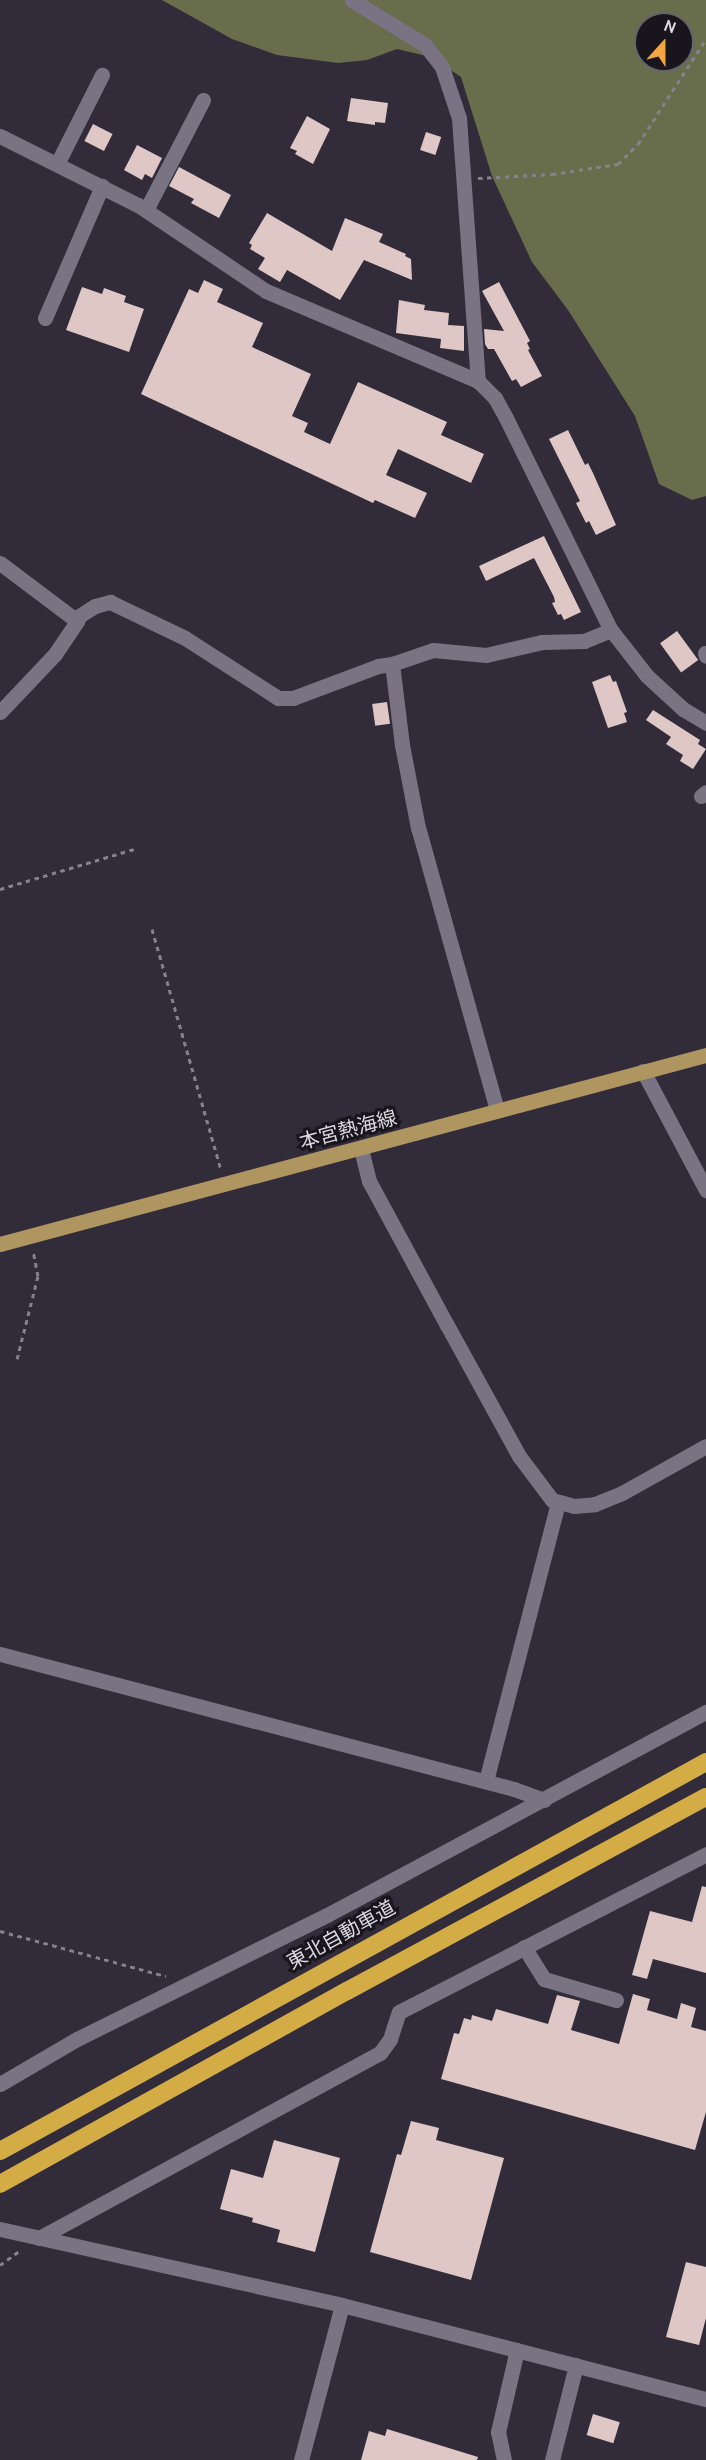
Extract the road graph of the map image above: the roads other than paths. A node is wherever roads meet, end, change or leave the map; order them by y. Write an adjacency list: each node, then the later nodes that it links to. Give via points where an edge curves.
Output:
1 (352, 0): 9 (street, via 425,45 442,67 459,118)
2 (102, 75): 5 (street)
3 (202, 100): 7 (street)
4 (0, 136): 5 (street)
5 (57, 164): 6 (street)
6 (102, 186): 7 (street); 8 (street)
7 (146, 210): 9 (street, via 266,291)
8 (45, 318)
9 (478, 381): 12 (street, via 495,398 506,418)
10 (0, 563): 11 (street)
11 (77, 621): 13 (street, via 95,606 110,602 185,638 269,693 286,699); 14 (street, via 55,654)
12 (611, 630): 13 (street, via 584,641 542,642 486,656 433,650); 15 (street, via 647,676 683,709)
13 (392, 664): 18 (street, via 418,828)
14 (0, 712)
15 (706, 723)
16 (706, 1055): 17 (main road, 本宮熱海線)
17 (643, 1071): 18 (main road, 本宮熱海線); 20 (street)
18 (497, 1110): 19 (main road, 本宮熱海線)
19 (361, 1149): 21 (main road, 本宮熱海線); 23 (street, via 369,1181 519,1456 538,1484)
20 (706, 1190)
21 (0, 1244)
22 (706, 1446): 23 (street, via 595,1504)
23 (558, 1503): 27 (street)
24 (0, 1654): 27 (street)
25 (706, 1712): 29 (street)
26 (706, 1762): 34 (highway, 東北自動車道)
27 (486, 1781): 29 (street)
28 (706, 1797): 35 (highway)
29 (544, 1800): 33 (street, via 327,1915 77,2039)
30 (706, 1854): 31 (street)
31 (524, 1947): 32 (street, via 544,1979); 37 (street, via 399,2012 390,2039 380,2053)
32 (616, 2000)
33 (0, 2084)
34 (0, 2151)
35 (0, 2184)
36 (0, 2229): 37 (street)
37 (39, 2238): 38 (street)
38 (342, 2305): 39 (street); 42 (street)
39 (518, 2350): 40 (street); 43 (street, via 498,2432)
40 (576, 2365): 41 (street); 44 (street)
41 (706, 2399)
42 (301, 2460)
43 (504, 2460)
44 (552, 2460)

